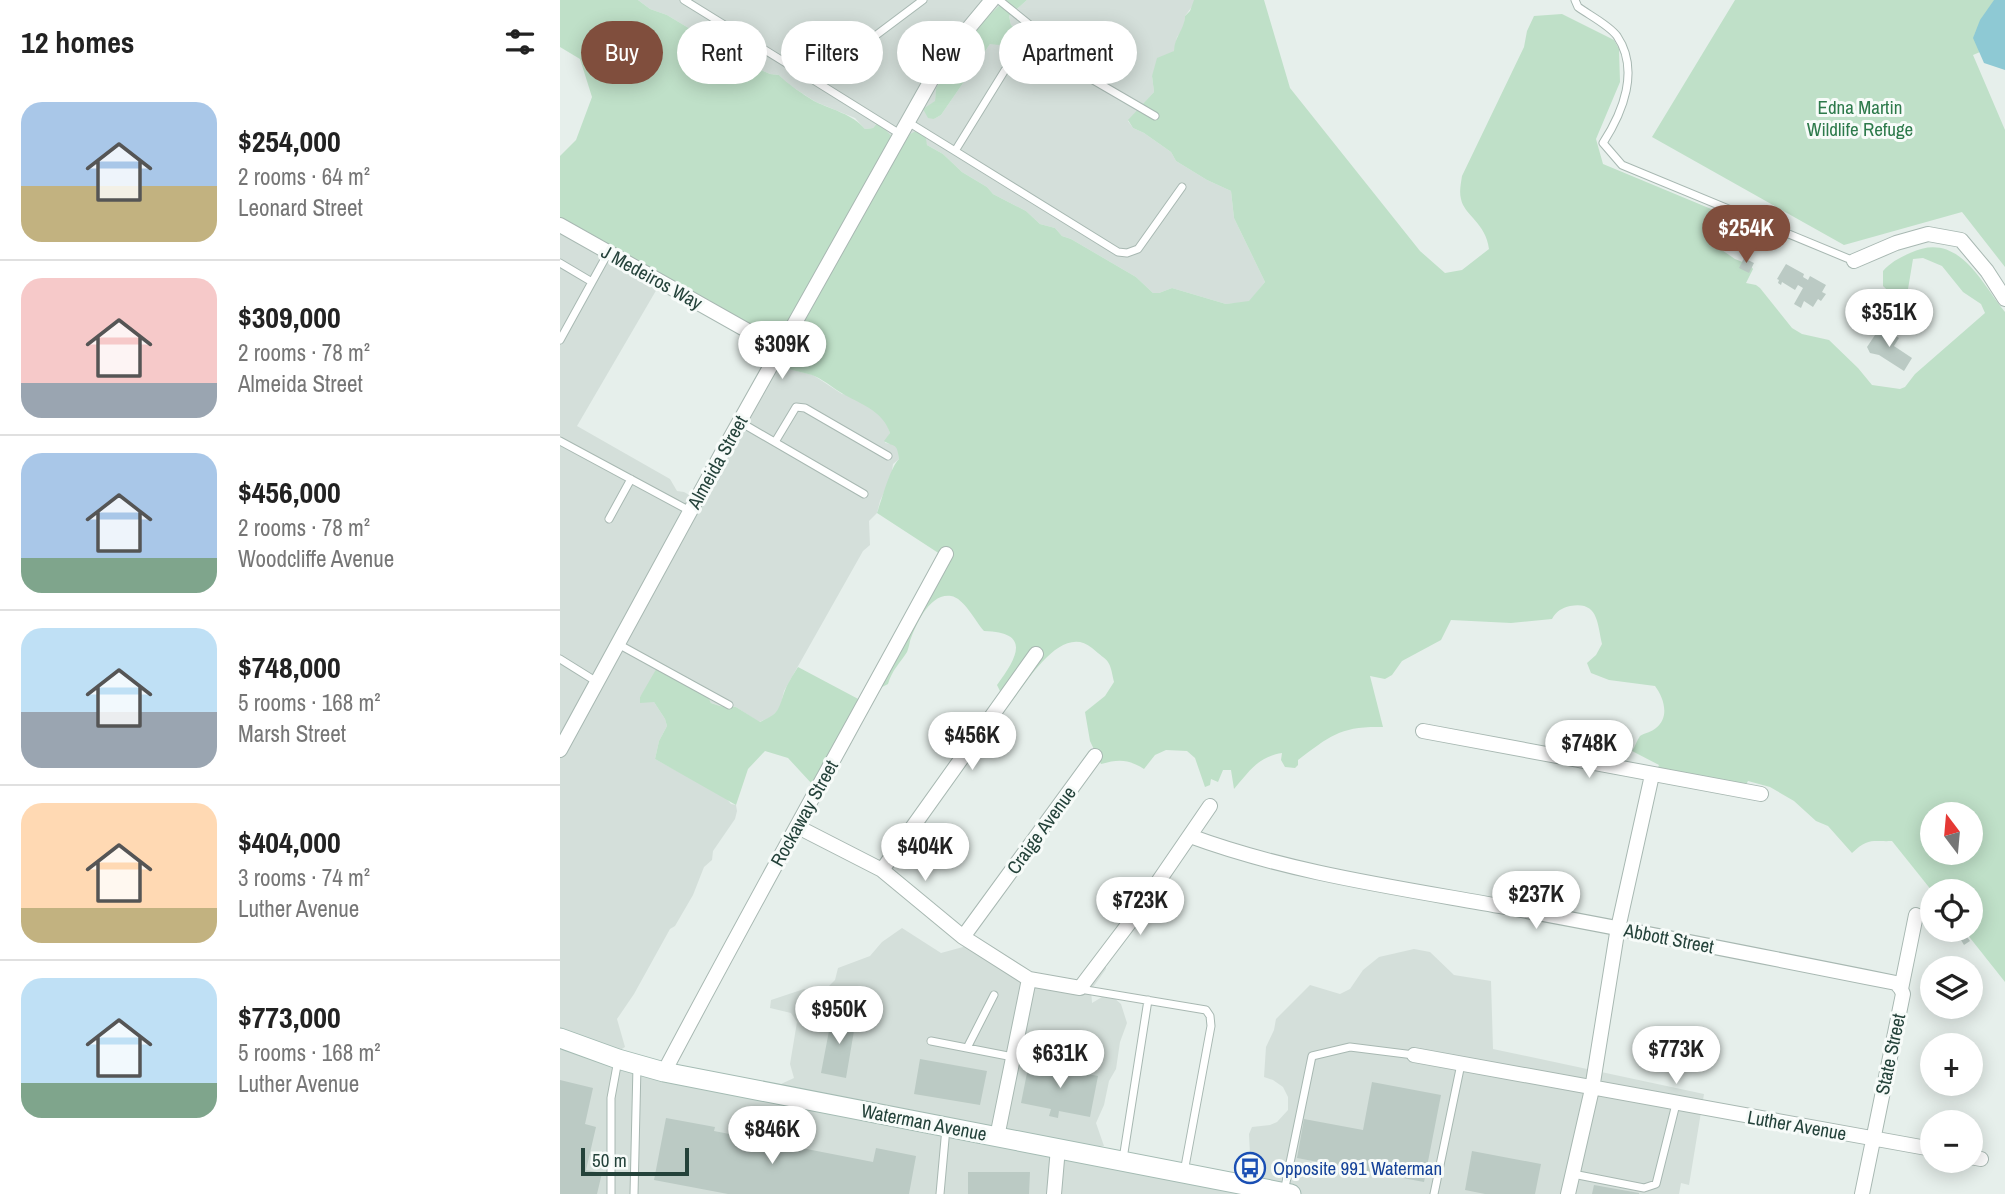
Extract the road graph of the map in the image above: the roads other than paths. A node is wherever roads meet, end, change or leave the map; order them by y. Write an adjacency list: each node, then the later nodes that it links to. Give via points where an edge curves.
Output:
1 (684, 0): 7 (lane)
2 (923, 0): 6 (lane)
3 (992, 0): 11 (street, Almeida Street, via 943,60)
4 (999, 0): 10 (lane, via 1088,77)
5 (1575, 0): 16 (lane, via 1616,35 1626,58 1628,89 1603,143 1622,165)
6 (883, 30)
7 (781, 60)
8 (999, 80): 12 (lane)
9 (821, 84): 11 (lane)
10 (1155, 116)
11 (904, 128): 12 (lane); 21 (street, Almeida Street)
12 (955, 151): 13 (lane, via 1118,252 1138,248)
13 (1182, 187)
14 (560, 225): 15 (street, J Medeiros Way)
15 (608, 253): 18 (lane); 21 (street, J Medeiros Way)
16 (1854, 261): 19 (street, via 1928,234 1961,240)
17 (560, 263): 18 (lane)
18 (592, 282): 20 (lane)
19 (2005, 299)
20 (560, 340)
21 (780, 349): 22 (street, Almeida Street)
22 (739, 422): 24 (lane); 28 (street, Almeida Street)
23 (560, 441): 26 (lane)
24 (775, 442): 25 (lane, via 796,407 805,408); 27 (lane)
25 (888, 456)
26 (631, 479): 28 (lane); 29 (lane)
27 (864, 494)
28 (690, 511): 31 (street, Almeida Street)
29 (609, 519)
30 (946, 554): 42 (street, Rockaway Street)
31 (618, 643): 34 (street, Almeida Street); 35 (lane)
32 (1036, 654): 44 (street)
33 (560, 659): 34 (lane)
34 (597, 682): 37 (street, Almeida Street)
35 (729, 705)
36 (1423, 731): 39 (street)
37 (560, 750)
38 (1095, 756): 47 (street, Craige Avenue)
39 (1651, 775): 40 (street); 46 (street)
40 (1761, 794)
41 (1210, 806): 43 (street)
42 (797, 827): 44 (street); 60 (street, Rockaway Street)
43 (1190, 836): 46 (street, Abbott Street, via 1233,852 1366,881); 49 (street)
44 (882, 870): 47 (street)
45 (1916, 915): 50 (street, State Street)
46 (1619, 928): 50 (street, Abbott Street, via 1896,983); 61 (street)
47 (963, 937): 48 (street)
48 (1030, 979): 49 (street); 57 (street)
49 (1080, 988): 52 (lane)
50 (1901, 989): 65 (street, State Street)
51 (994, 995): 55 (lane)
52 (1149, 1000): 68 (lane); 69 (lane, via 1206,1010 1210,1017)
53 (560, 1038): 58 (main road, Waterman Avenue)
54 (931, 1041): 55 (lane)
55 (967, 1048): 57 (lane)
56 (1414, 1055): 59 (street, Luther Avenue); 72 (lane, via 1350,1047 1312,1056)
57 (1013, 1057): 64 (street)
58 (627, 1062): 60 (main road, Waterman Avenue); 73 (lane, via 611,1098); 74 (lane)
59 (1461, 1064): 61 (street, Luther Avenue); 77 (lane)
60 (664, 1072): 63 (main road, Waterman Avenue)
61 (1592, 1089): 62 (street, Luther Avenue); 70 (street)
62 (1676, 1104): 65 (street, Luther Avenue); 70 (lane, via 1656,1184 1644,1188)
63 (946, 1126): 64 (main road, Waterman Avenue); 75 (lane)
64 (997, 1137): 67 (main road, Waterman Avenue)
65 (1872, 1138): 66 (street, Luther Avenue); 79 (street, State Street)
66 (1920, 1147)
67 (1058, 1148): 68 (main road, Waterman Avenue); 76 (street)
68 (1122, 1161): 69 (main road, Waterman Avenue)
69 (1184, 1173): 71 (main road, Waterman Avenue)
70 (1573, 1174): 78 (street)
71 (1231, 1188): 72 (main road, Waterman Avenue)
72 (1287, 1193)
73 (611, 1194)
74 (634, 1194)
75 (940, 1194)
76 (1054, 1194)
77 (1434, 1194)
78 (1568, 1194)
79 (1862, 1194)

